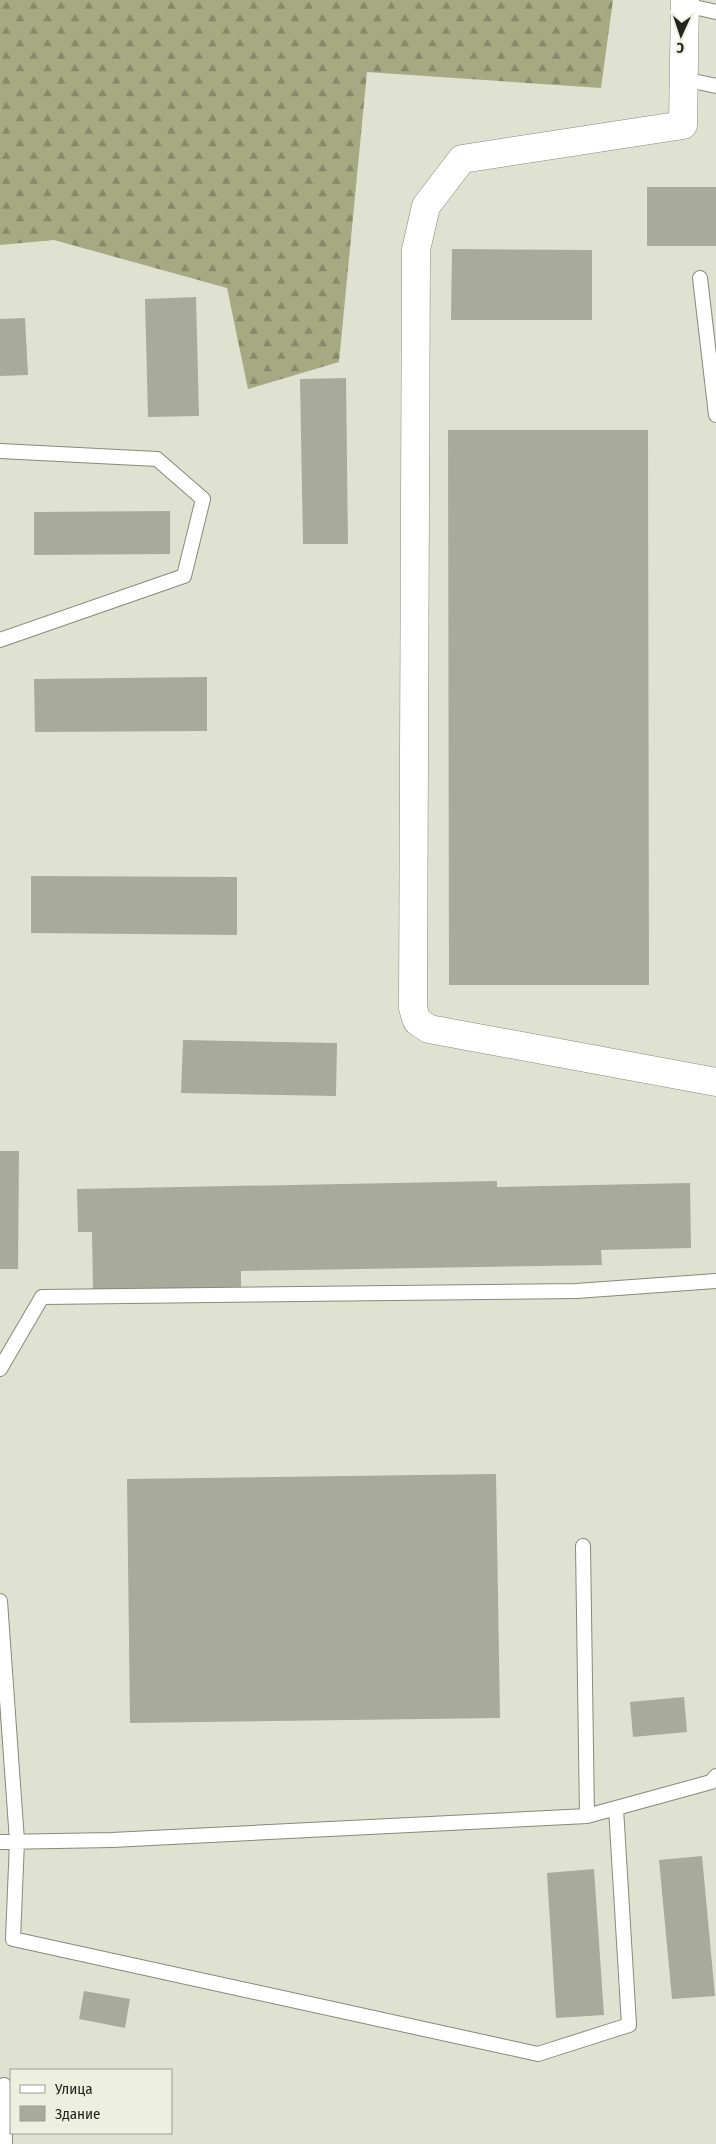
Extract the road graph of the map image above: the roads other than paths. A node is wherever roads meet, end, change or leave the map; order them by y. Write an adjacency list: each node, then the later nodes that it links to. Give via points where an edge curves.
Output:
1 (685, 3): 2 (lane); 3 (street)
2 (716, 12)
3 (684, 79): 4 (lane); 9 (street, via 683,124 462,159 426,206 416,250 413,1008 417,1021 429,1029)
4 (716, 86)
5 (700, 278): 6 (lane)
6 (716, 415)
7 (0, 451): 8 (lane, via 157,458 203,500 184,576)
8 (0, 640)
9 (716, 1082)
10 (716, 1281): 11 (lane, via 576,1291 42,1297)
11 (0, 1370)
12 (582, 1546): 16 (lane)
13 (0, 1601): 17 (lane)
14 (716, 1776): 15 (lane, via 711,1782)
15 (616, 1808): 16 (lane); 17 (lane, via 628,2025 538,2054 13,1939)
16 (587, 1816): 17 (lane, via 112,1840)
17 (17, 1841): 18 (lane)
18 (0, 1842)
19 (4, 2085): 20 (lane)
20 (5, 2144)

